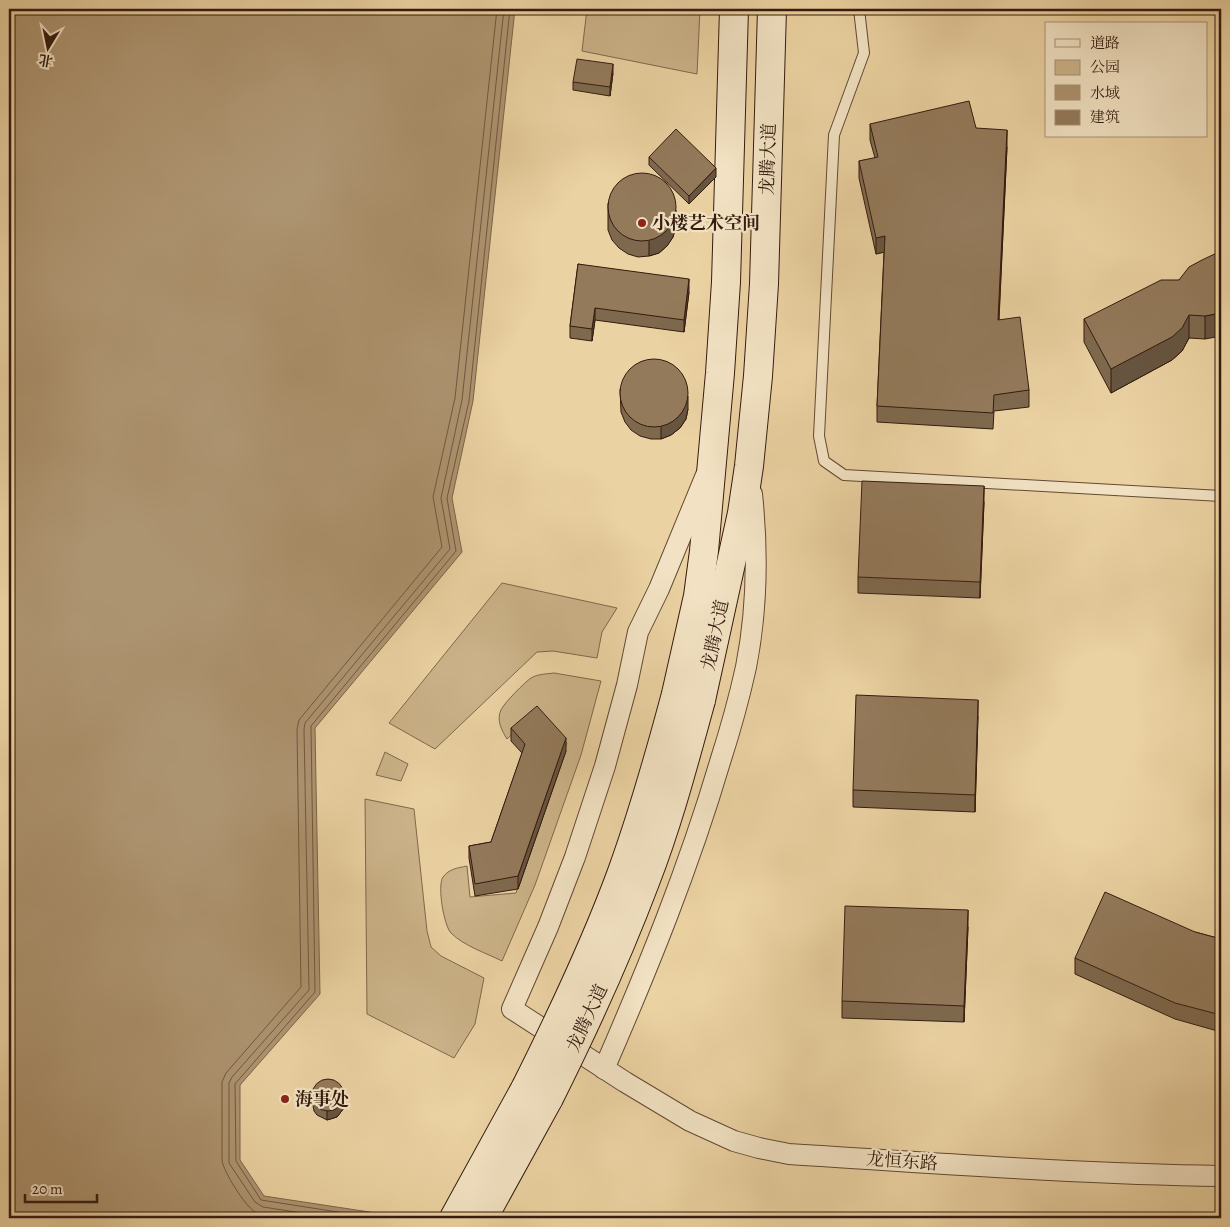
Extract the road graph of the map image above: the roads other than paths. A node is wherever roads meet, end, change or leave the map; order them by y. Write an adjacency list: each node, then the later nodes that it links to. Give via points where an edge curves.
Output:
1 (734, 9): 4 (main road, 龙腾大道, via 726,282)
2 (772, 9): 5 (main road, 龙腾大道, via 764,284)
3 (859, 9): 6 (lane, via 864,52 834,135 819,436 824,461 844,474)
4 (712, 462): 7 (main road, 龙腾大道); 8 (street, 龙恒东路, via 638,632 608,757 575,857 512,1009)
5 (749, 466): 7 (main road, 龙腾大道, via 740,522); 8 (street, via 755,528 753,612 746,666 736,708 677,893 648,970)
6 (1221, 496)
7 (689, 697): 10 (main road, 龙腾大道, bridge, via 652,782 622,873 562,1017); 11 (main road, 龙腾大道, bridge, via 677,790 646,881 584,1027)
8 (604, 1069): 9 (street, 龙恒东路, via 711,1132 789,1154 1119,1174)
9 (1221, 1176)
10 (454, 1218)
11 (483, 1218)

